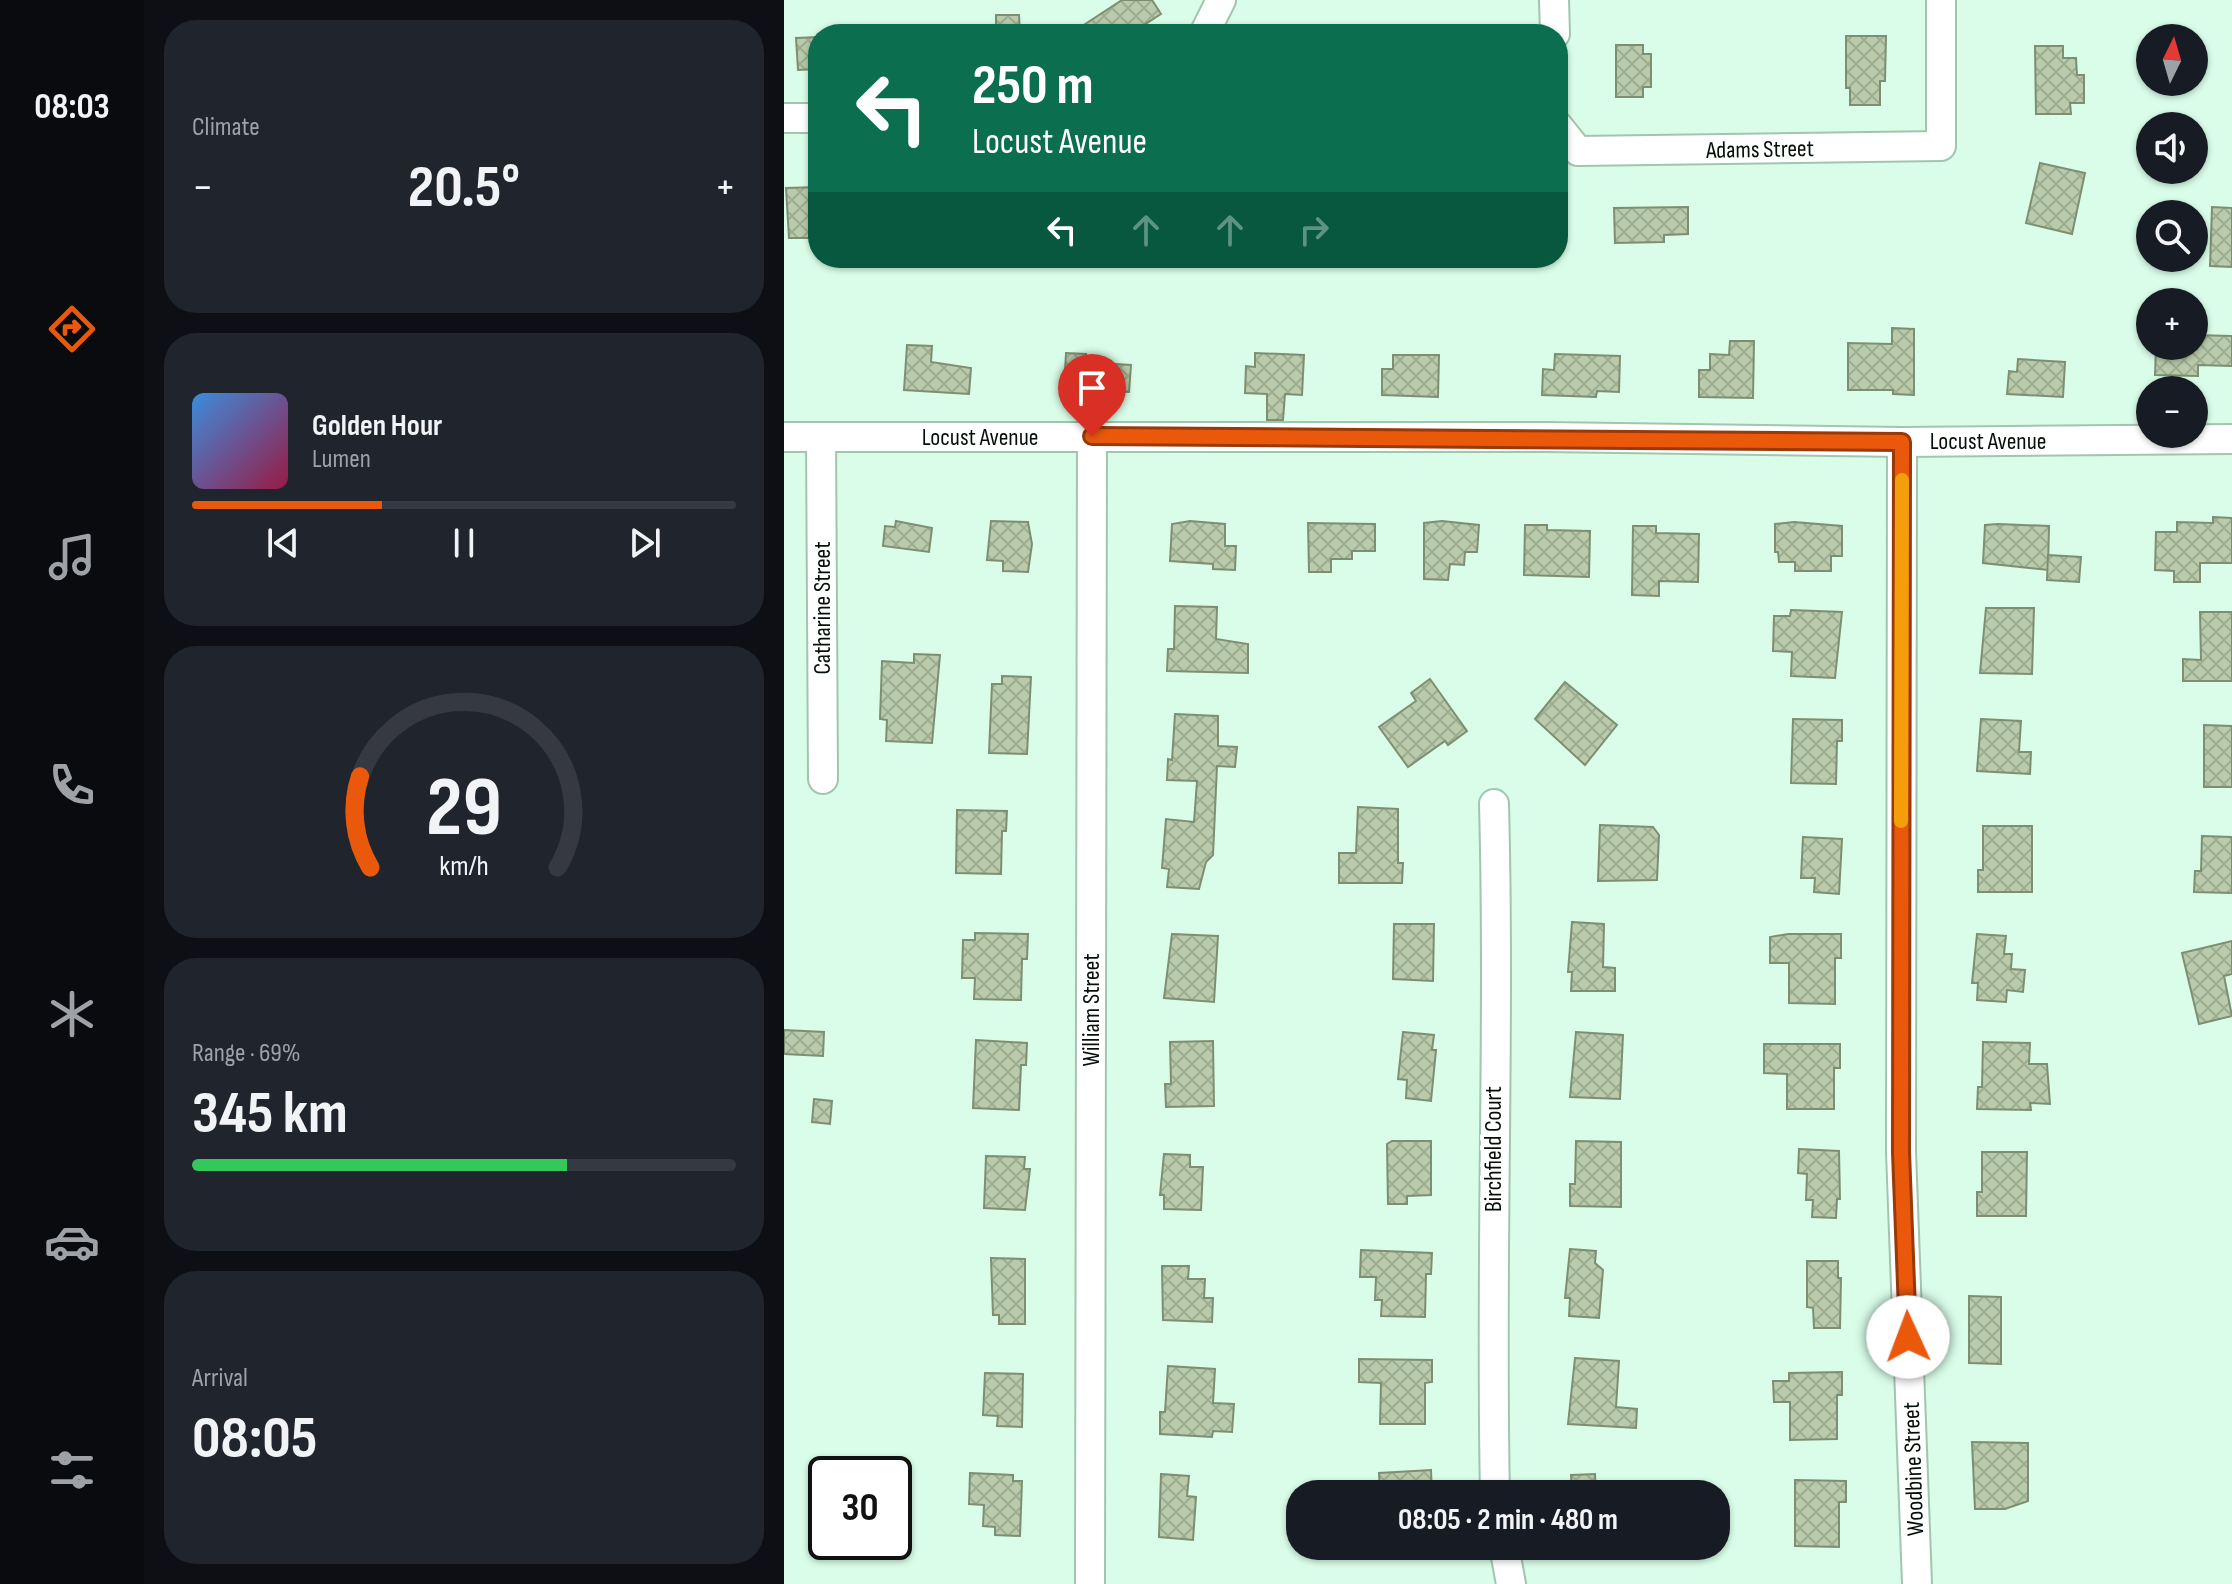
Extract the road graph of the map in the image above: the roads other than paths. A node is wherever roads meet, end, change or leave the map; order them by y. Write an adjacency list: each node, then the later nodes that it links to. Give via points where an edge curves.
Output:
1 (1221, 0): 4 (street)
2 (1554, 0): 5 (street)
3 (1941, 0): 8 (street, Adams Street, via 1941,146 1578,151)
4 (1209, 24)
5 (1555, 24)
6 (784, 118): 7 (street)
7 (808, 118)
8 (1568, 138)
9 (1092, 436): 11 (street, Locust Avenue); 13 (street, Locust Avenue); 18 (street, William Street)
10 (784, 437): 11 (street, Locust Avenue)
11 (821, 438): 14 (street, Catharine Street)
12 (2232, 439): 13 (street, Locust Avenue)
13 (1902, 442): 20 (street, Woodbine Street, via 1901,1152)
14 (823, 779)
15 (1494, 804): 16 (street, Birchfield Court)
16 (1495, 1480)
17 (1507, 1560): 19 (street)
18 (1090, 1584)
19 (1511, 1584)
20 (1917, 1584)

